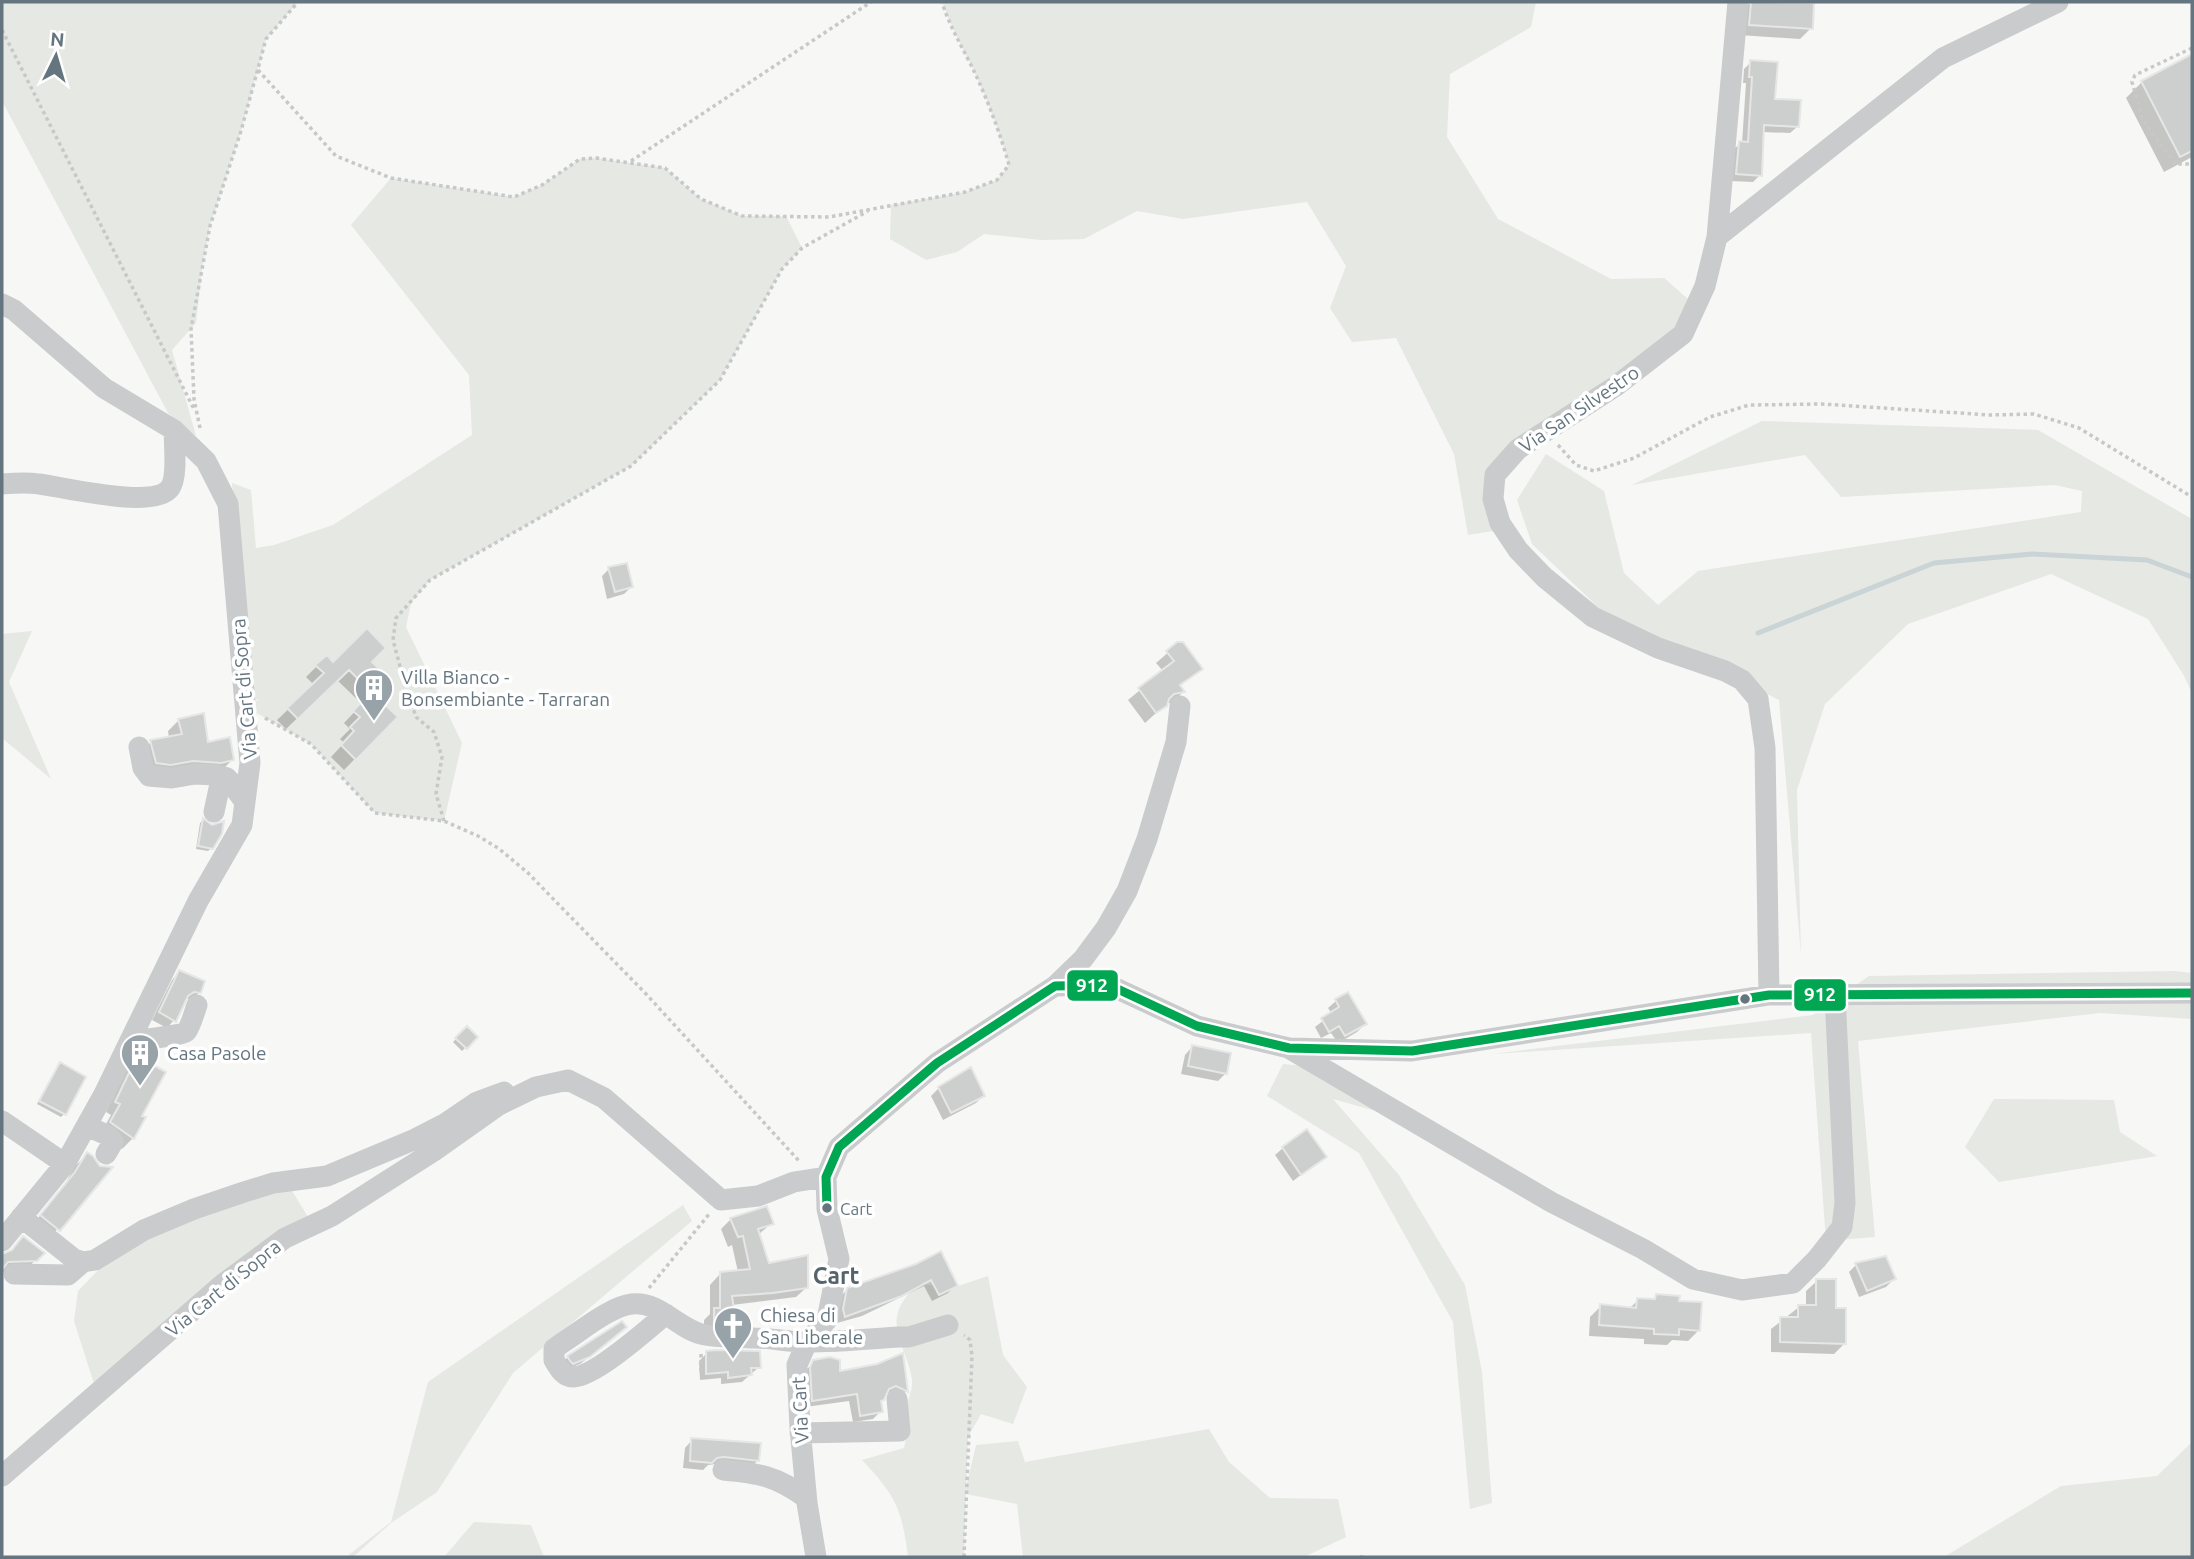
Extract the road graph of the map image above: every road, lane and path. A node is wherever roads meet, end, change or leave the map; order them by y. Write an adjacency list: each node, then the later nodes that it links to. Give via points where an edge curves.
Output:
1 (298, 2): 8 (path, via 266,39)
2 (871, 2): 9 (path)
3 (942, 2): 11 (path, via 1009,165 997,180 965,192)
4 (1738, 2): 12 (street, Via San Silvestro)
5 (2058, 2): 12 (street, via 1943,58)
6 (2, 30): 14 (path)
7 (2192, 48): 10 (path, via 2135,75 2132,82 2143,120 2175,164)
8 (258, 70): 9 (path, via 336,156 391,178 514,197 542,185 580,159); 14 (path, via 210,226 191,329)
9 (629, 163): 11 (path, via 665,167 701,199 743,216 829,217)
10 (2192, 164)
11 (871, 209): 26 (path, via 802,248 782,269 720,380 631,466 430,580 396,618 393,640 405,685 416,717 434,732 442,757 436,794)
12 (1717, 237): 15 (street, Via San Silvestro, via 1705,286 1683,334 1616,387)
13 (2, 304): 16 (street, Via Cart di Sopra, via 104,388)
14 (198, 416): 17 (path)
15 (1547, 429): 19 (path, via 1576,465 1594,471 1634,458 1710,417 1749,405 2034,414 2079,428); 29 (street, Via San Silvestro, via 1518,449 1496,475 1493,499 1500,523 1518,550 1593,617 1658,648 1725,671 1742,680 1758,699 1765,748)
16 (174, 430): 17 (street, Via Cart di Sopra); 18 (street, via 174,478 166,493 127,497 36,483)
17 (206, 461): 21 (street, Via Cart di Sopra, via 228,504)
18 (2, 484)
19 (2192, 497)
20 (1180, 706): 27 (street, Via Cart, via 1176,742 1127,891 1091,949)
21 (246, 707): 24 (street, Via Cart di Sopra, via 250,764); 26 (path, via 311,744 375,813)
22 (139, 747): 23 (street, via 142,768 149,776 216,775)
23 (230, 782): 24 (street); 25 (street, via 220,784)
24 (246, 802): 32 (street, Via Cart di Sopra, via 242,825 198,901)
25 (214, 812)
26 (444, 821): 39 (path, via 498,848 527,873 647,995 804,1167)
27 (1055, 985): 33 (street, via 1109,985 1197,1026); 39 (street, Via Cart, via 937,1063 839,1147)
28 (2192, 993): 30 (street)
29 (1769, 995): 30 (street); 33 (street, via 1412,1051)
30 (1835, 995): 33 (street, via 1845,1203 1842,1227 1793,1283 1742,1290 1693,1279 1551,1202)
31 (197, 1005): 32 (street, via 180,1036)
32 (131, 1040): 36 (street, Via Cart di Sopra)
33 (1289, 1048)
34 (568, 1080): 40 (street, via 604,1098); 43 (street, via 542,1080 477,1102 446,1123 373,1158 327,1176 273,1183 194,1209 144,1230 96,1260); 52 (street, Via Cart di Sopra, via 536,1087 499,1105 332,1216 285,1238 223,1284)
35 (2, 1121): 38 (street)
36 (87, 1126): 37 (street, via 109,1136 113,1142); 38 (street, Via Cart di Sopra)
37 (106, 1154)
38 (65, 1164): 41 (street, Via Cart di Sopra)
39 (826, 1177): 40 (street, via 794,1182 758,1196); 48 (street, Via Cart, via 827,1209 839,1259 827,1320)
40 (721, 1200): 45 (path)
41 (21, 1217): 42 (street, Via Cart di Sopra); 43 (street, via 67,1255)
42 (2, 1241)
43 (83, 1262): 44 (street, via 68,1275)
44 (14, 1274)
45 (636, 1303): 46 (street); 46 (street, via 622,1305 554,1349 560,1369 574,1377 585,1373)
46 (666, 1314): 48 (street, via 701,1334)
47 (948, 1325): 48 (street, via 909,1336); 55 (path, via 970,1340 972,1356)
48 (807, 1342): 50 (street, Via Cart, via 797,1365)
49 (897, 1399): 50 (street, via 900,1431)
50 (800, 1433): 53 (street, Via Cart)
51 (723, 1470): 53 (street, via 761,1474 786,1483)
52 (2, 1476)
53 (806, 1498): 54 (street, Via Cart)
54 (816, 1557)
55 (964, 1557)

